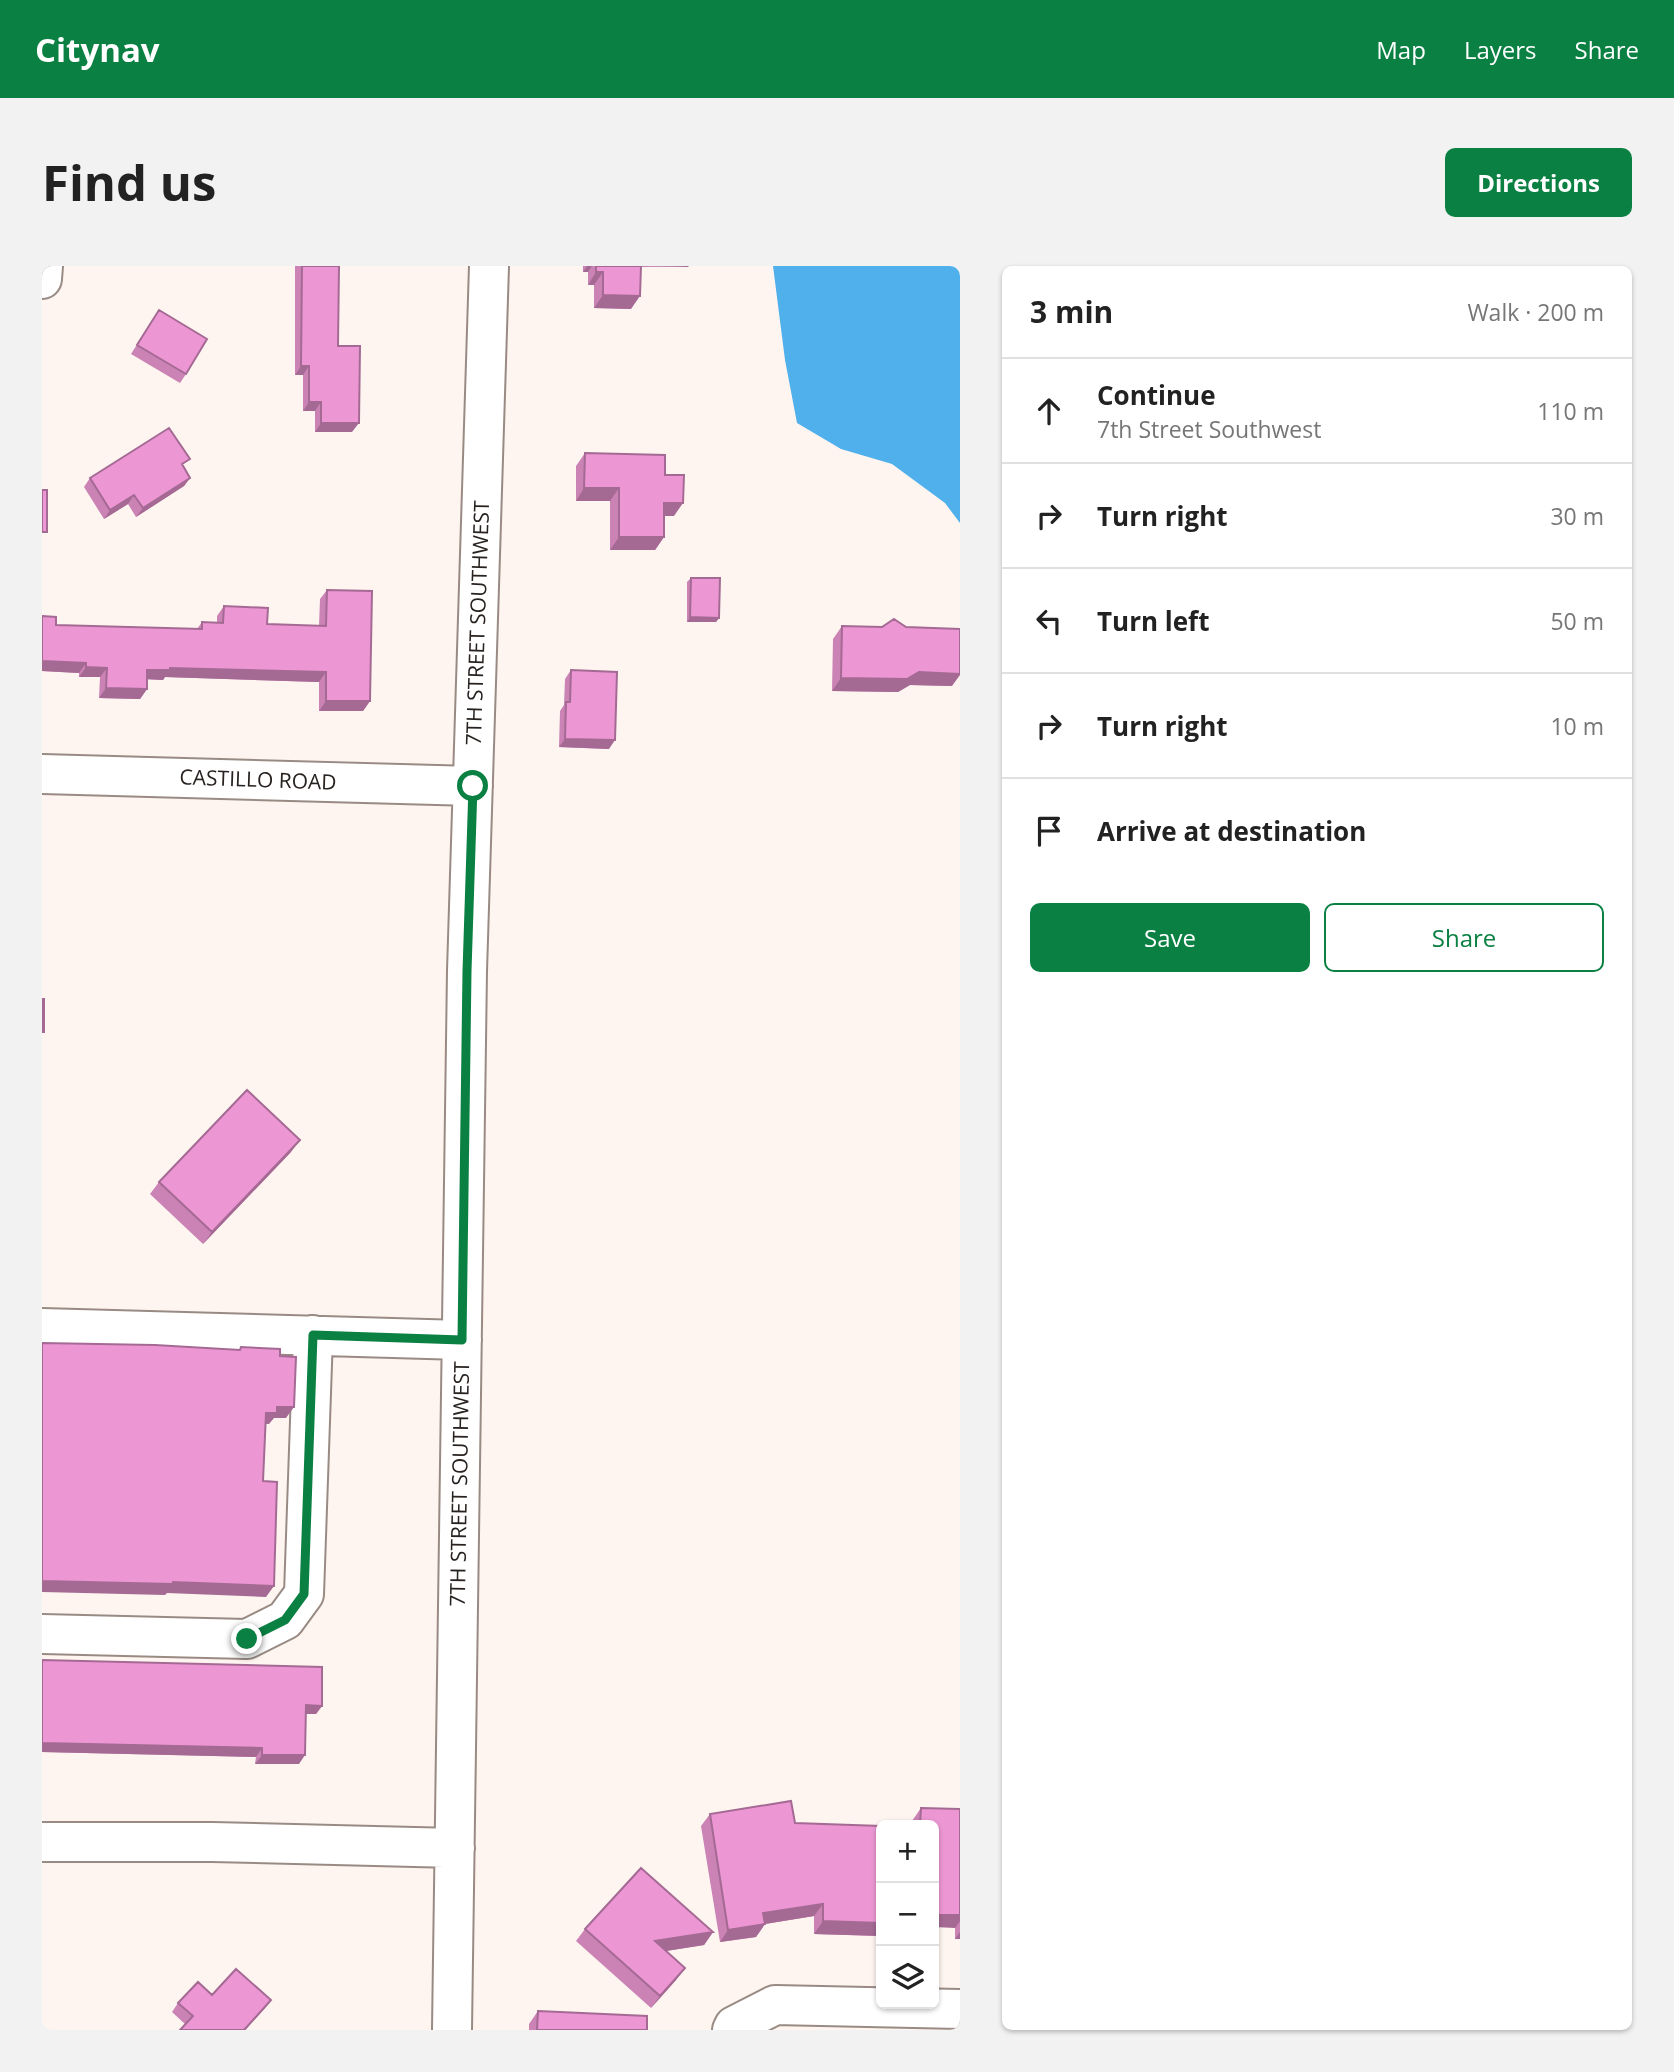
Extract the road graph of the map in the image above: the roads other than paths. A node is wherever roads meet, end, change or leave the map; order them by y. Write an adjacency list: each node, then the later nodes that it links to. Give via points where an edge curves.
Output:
1 (43, 266): 3 (street)
2 (489, 266): 5 (street, 7TH STREET SOUTHWEST)
3 (42, 279)
4 (42, 774): 5 (street, CASTILLO ROAD)
5 (473, 786): 8 (street, 7TH STREET SOUTHWEST)
6 (42, 1328): 7 (street)
7 (313, 1335): 8 (street); 9 (street, via 304,1594 285,1620 247,1639)
8 (462, 1340): 11 (street, 7TH STREET SOUTHWEST)
9 (42, 1634)
10 (42, 1842): 11 (street)
11 (455, 1848): 13 (street, 7TH STREET SOUTHWEST)
12 (960, 2009): 14 (street, via 775,2005)
13 (452, 2030)
14 (732, 2030)

